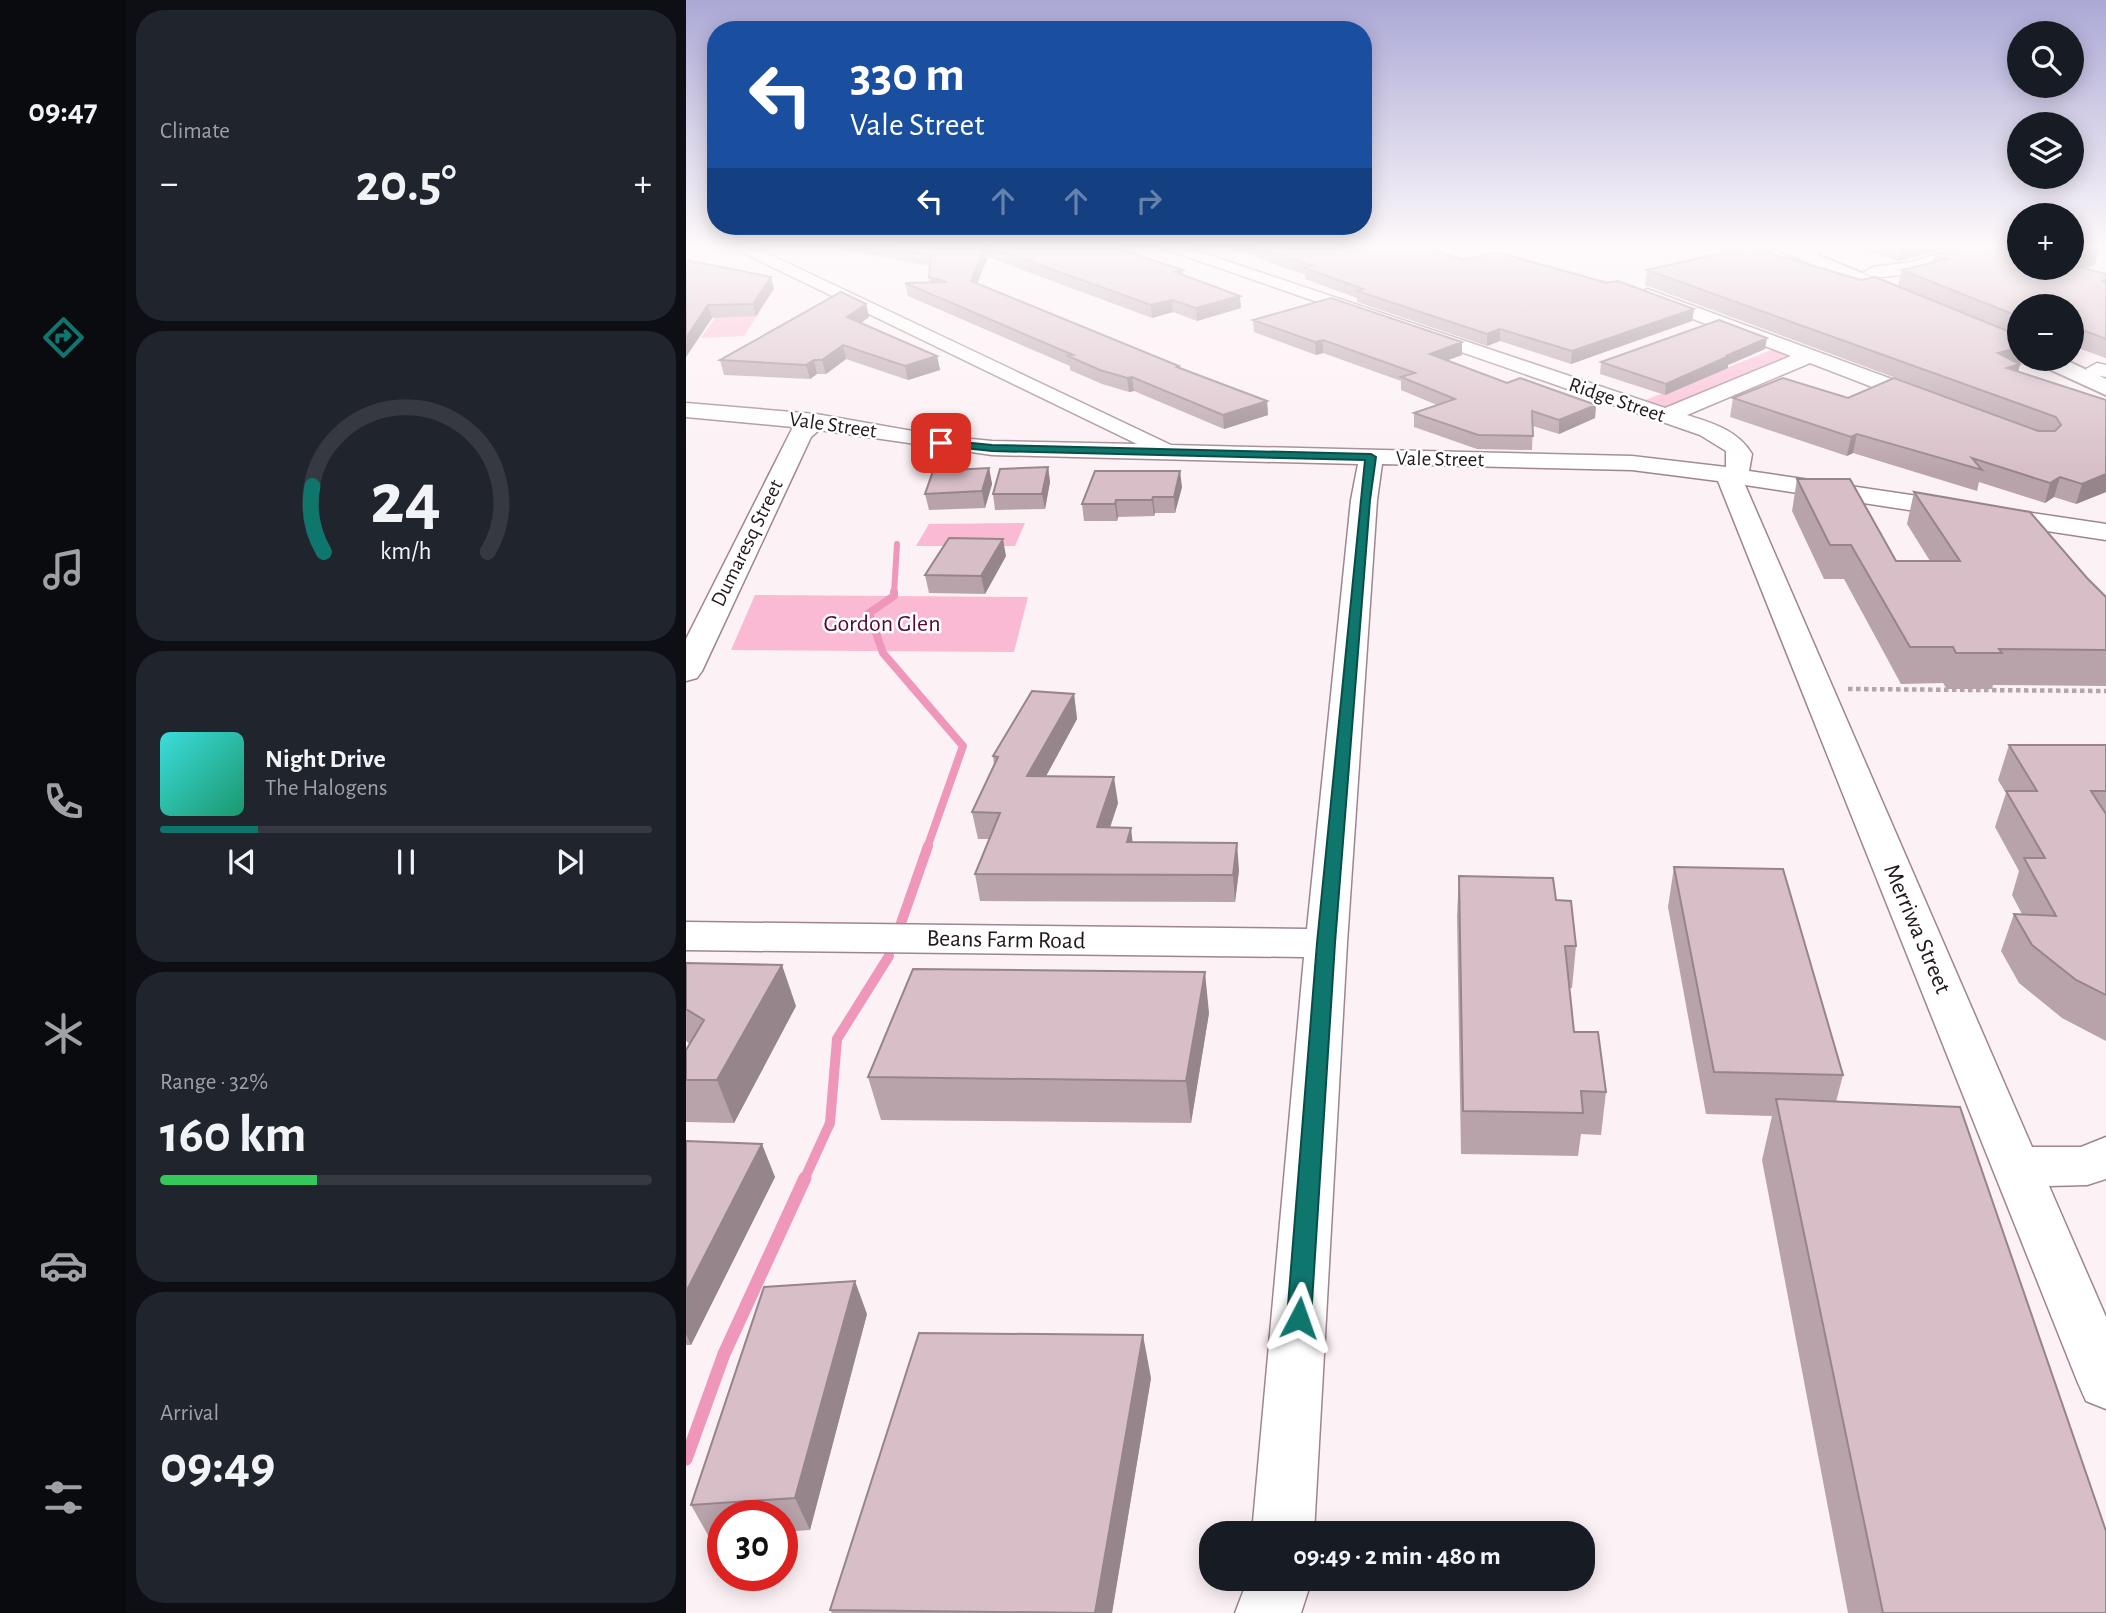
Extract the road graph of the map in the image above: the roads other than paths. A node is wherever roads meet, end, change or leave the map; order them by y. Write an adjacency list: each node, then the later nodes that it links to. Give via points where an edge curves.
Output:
1 (900, 323): 16 (street)
2 (1392, 323): 11 (street, Ridge Street)
3 (1713, 323): 5 (street)
4 (1720, 323): 6 (street)
5 (1692, 331)
6 (1810, 356): 13 (street); 14 (street)
7 (2084, 364): 10 (highway)
8 (1593, 366): 11 (street)
9 (2084, 369): 10 (highway)
10 (2104, 375)
11 (1556, 379): 14 (street, Ridge Street)
12 (686, 410): 15 (street, Vale Street)
13 (1952, 410)
14 (1666, 416): 18 (street, Ridge Street, via 1721,435)
15 (816, 421): 16 (street, Vale Street, via 965,446); 23 (street, Dumaresq Street, via 800,433)
16 (1173, 453): 17 (street, Vale Street)
17 (1371, 457): 18 (street, Vale Street); 25 (street)
18 (1737, 464): 19 (street, Ridge Street); 20 (street, Ridge Street); 27 (street, Merriwa Street, via 1731,481)
19 (1871, 480)
20 (2040, 522): 21 (street, Ridge Street); 22 (street)
21 (2106, 532)
22 (2066, 555)
23 (686, 671)
24 (686, 936): 25 (street, Beans Farm Road)
25 (1326, 943): 29 (street)
26 (2106, 1156): 27 (street, via 2087,1166)
27 (2017, 1167): 28 (street, Merriwa Street)
28 (2106, 1382)
29 (1284, 1521)
30 (1276, 1591): 32 (street)
31 (1282, 1591): 33 (street)
32 (1268, 1613)
33 (1285, 1613)

